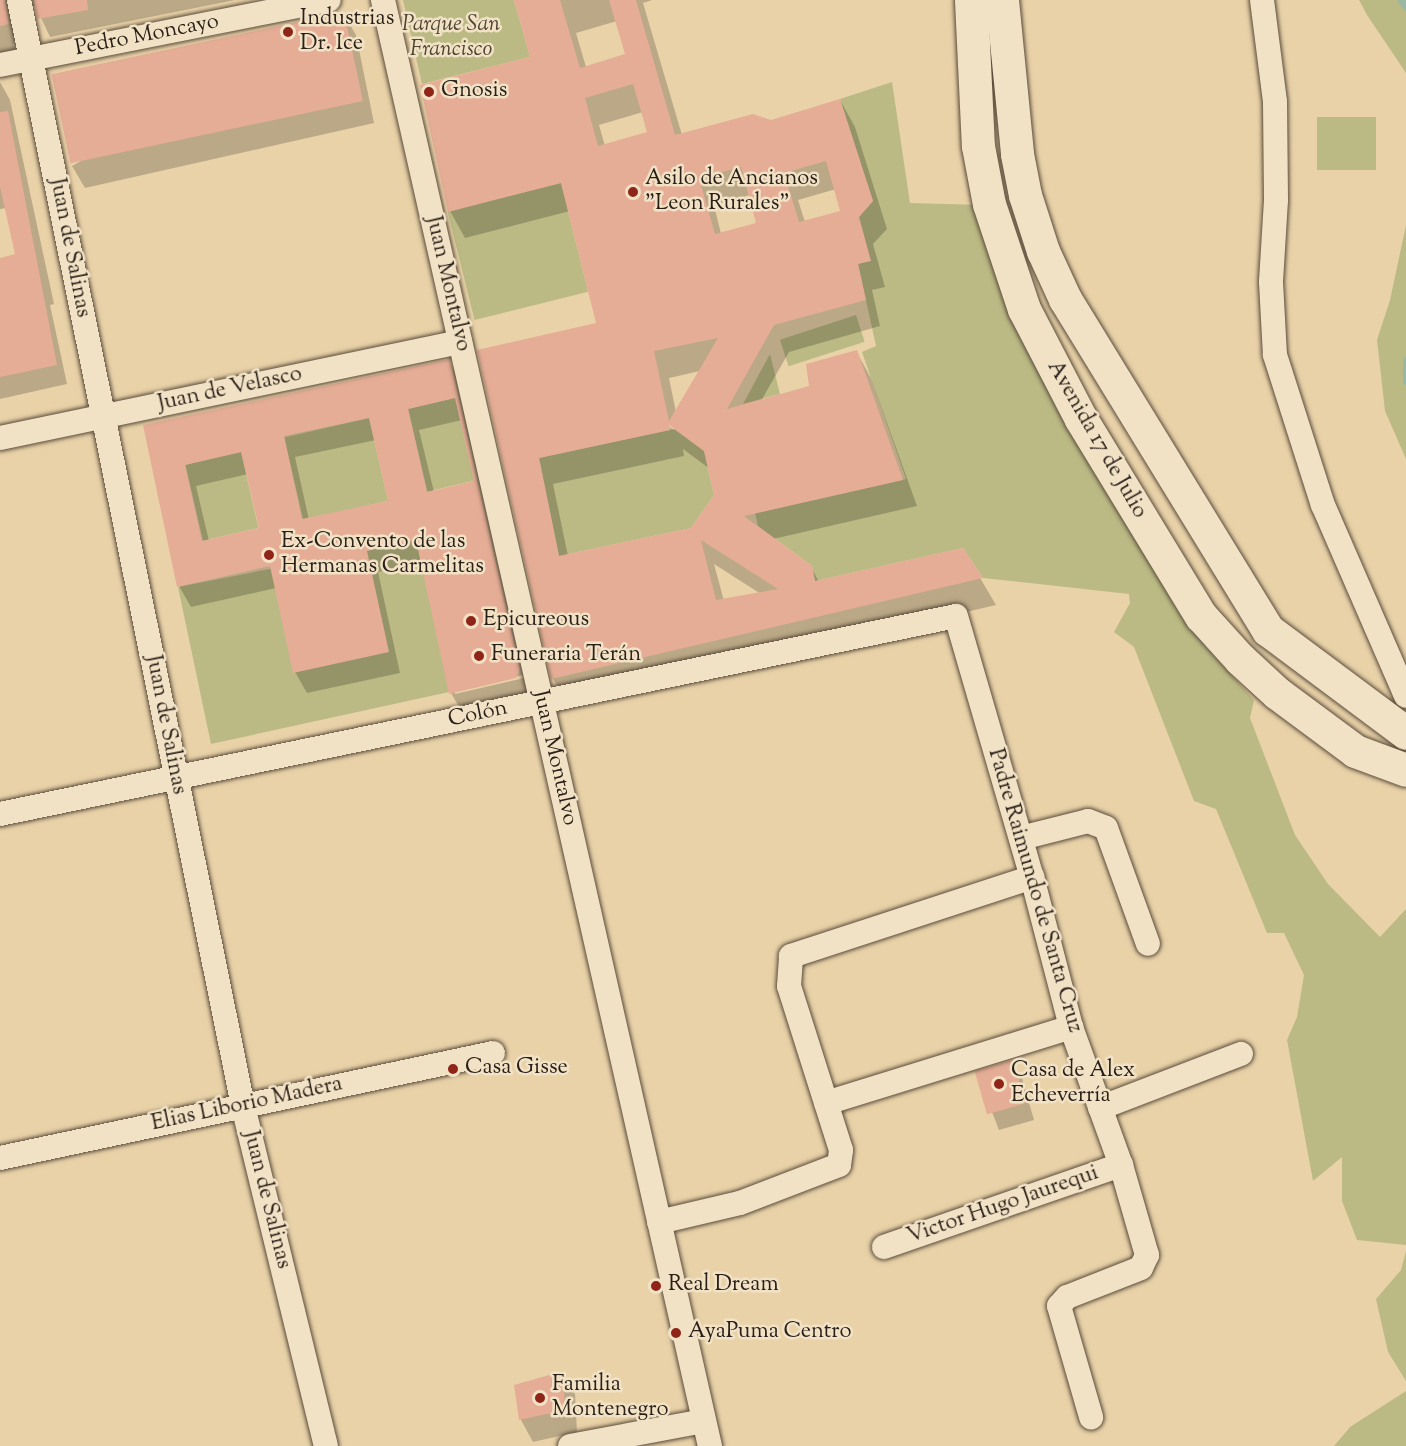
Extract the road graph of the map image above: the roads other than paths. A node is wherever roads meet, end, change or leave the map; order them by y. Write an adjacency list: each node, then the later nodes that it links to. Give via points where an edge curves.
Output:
1 (19, 0): 7 (street, Juan de Salinas)
2 (329, 0): 7 (street, Pedro Moncayo)
3 (383, 0): 9 (street, Juan Montalvo)
4 (971, 0): 16 (main road, Avenida 17 de Julio, via 978,147 989,204 1024,309 1081,419 1201,616 1240,659 1277,693 1355,750)
5 (1002, 0): 15 (main road, Avenida 17 de Julio, via 1017,154 1025,195 1043,251 1065,299 1268,630)
6 (1262, 0): 13 (street, via 1275,102 1276,200 1271,282 1275,355 1323,505)
7 (31, 59): 8 (street, Pedro Moncayo); 10 (street, Juan de Salinas)
8 (0, 65)
9 (460, 342): 10 (street, Juan de Velasco); 14 (street, Juan Montalvo)
10 (103, 417): 11 (street, Juan de Velasco); 17 (street, Juan de Salinas)
11 (0, 438)
12 (956, 616): 14 (street, Colón); 19 (street, Padre Raimundo de Santa Cruz)
13 (1406, 696)
14 (542, 701): 17 (street, Colón); 30 (street, Juan Montalvo)
15 (1406, 733)
16 (1406, 770)
17 (176, 777): 18 (street, Colón); 26 (street, Juan de Salinas)
18 (0, 814)
19 (1021, 838): 20 (street, Padre Raimundo de Santa Cruz); 21 (street, via 1088,821 1106,828)
20 (1032, 877): 22 (street, Padre Raimundo de Santa Cruz); 25 (street, via 791,956 789,986)
21 (1148, 944)
22 (1071, 1027): 25 (street); 27 (street, Padre Raimundo de Santa Cruz)
23 (493, 1053): 26 (street, Elias Liborio Madera)
24 (1240, 1054): 27 (street)
25 (826, 1102): 30 (street, via 841,1150 839,1164 740,1203)
26 (243, 1106): 28 (street, Elias Liborio Madera); 34 (street, Juan de Salinas)
27 (1100, 1108): 29 (street, Padre Raimundo de Santa Cruz)
28 (0, 1158)
29 (1121, 1165): 31 (street, Victor Hugo Jaurequi); 32 (street, Padre Raimundo de Santa Cruz, via 1147,1255 1142,1268 1067,1297 1059,1306)
30 (659, 1222): 33 (street, Juan Montalvo)
31 (884, 1247)
32 (1091, 1417)
33 (704, 1421): 35 (street); 36 (street, Juan Montalvo)
34 (326, 1446)
35 (570, 1446)
36 (710, 1446)

